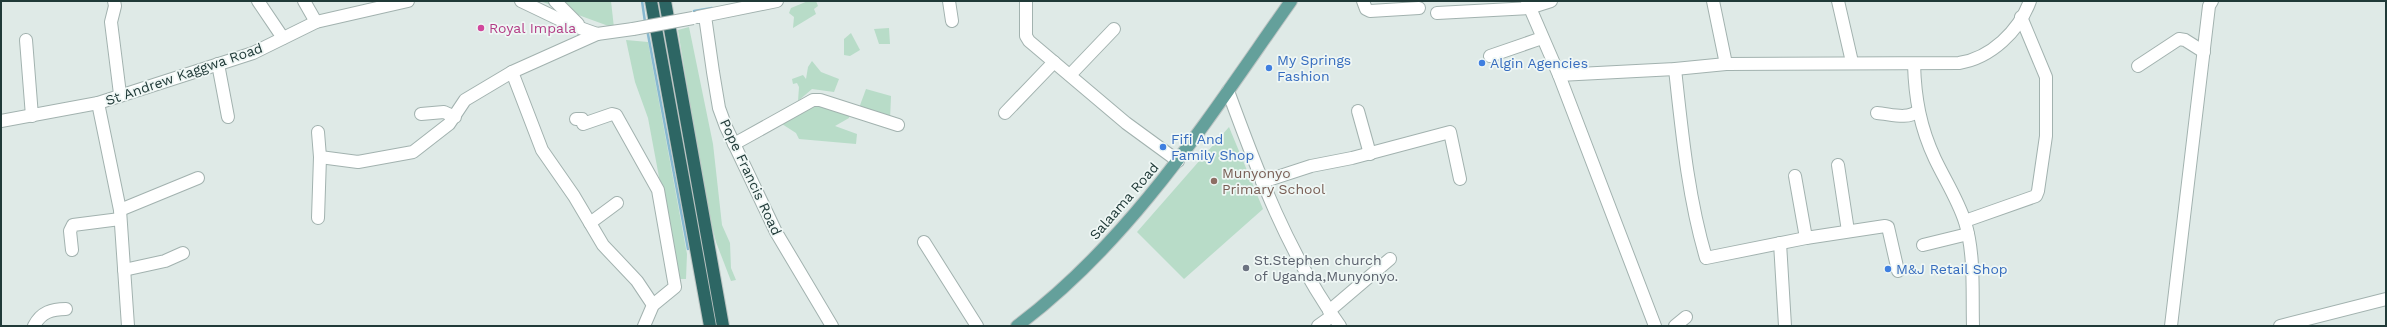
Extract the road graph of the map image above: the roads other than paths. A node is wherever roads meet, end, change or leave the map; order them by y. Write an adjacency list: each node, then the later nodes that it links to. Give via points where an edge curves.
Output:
1 (114, 1): 44 (street, via 111,22)
2 (258, 1): 28 (street)
3 (304, 1): 25 (street)
4 (408, 1): 25 (street, St Andrew Kaggwa Road)
5 (521, 1): 27 (street)
6 (555, 1): 27 (street)
7 (652, 1): 91 (highway)
8 (665, 1): 92 (highway)
9 (777, 1): 22 (street)
10 (949, 1): 24 (street)
11 (1026, 1): 33 (street, via 1026,36)
12 (1291, 1): 43 (main road, Salaama Road)
13 (1362, 1): 20 (street, via 1370,11)
14 (1551, 1): 19 (street)
15 (1713, 1): 36 (street)
16 (1838, 1): 34 (street)
17 (2030, 1): 23 (street)
18 (2212, 1): 31 (street, via 2209,6)
19 (1528, 4): 21 (street); 29 (street)
20 (1419, 8)
21 (1437, 13)
22 (705, 16): 27 (street, bridge, via 633,29); 58 (street, Pope Francis Road, via 719,108)
23 (2021, 17): 37 (street, via 2001,42 1979,58 1959,63); 70 (street, via 2046,77 2046,136 2038,191 2036,196)
24 (952, 21)
25 (316, 22): 28 (street, St Andrew Kaggwa Road)
26 (1114, 30): 41 (street)
27 (591, 32): 40 (street)
28 (283, 38): 35 (street, St Andrew Kaggwa Road, via 253,53)
29 (1542, 38): 32 (street); 42 (street)
30 (26, 40): 51 (street)
31 (2204, 52): 38 (street, via 2186,40 2179,39); 102 (street)
32 (1490, 56)
33 (1054, 62): 41 (street); 48 (street)
34 (1852, 62): 36 (street); 37 (street)
35 (218, 64): 44 (street, St Andrew Kaggwa Road); 52 (street)
36 (1726, 64): 39 (street)
37 (1914, 64): 47 (street)
38 (2138, 66)
39 (1675, 69): 42 (street); 76 (street, via 1689,182 1697,229 1706,258)
40 (512, 72): 53 (street, via 465,100); 71 (street, via 542,150)
41 (1070, 75): 61 (street, via 1126,123)
42 (1559, 75): 98 (street)
43 (1228, 91): 61 (main road, Salaama Road); 66 (street)
44 (120, 94): 45 (street, St Andrew Kaggwa Road)
45 (98, 103): 51 (street, St Andrew Kaggwa Road); 68 (street)
46 (1358, 111): 59 (street)
47 (1918, 111): 49 (street, via 1912,116); 70 (street, via 1928,142)
48 (1005, 113)
49 (1877, 113)
50 (421, 114): 53 (street, via 444,112)
51 (32, 116): 55 (street, St Andrew Kaggwa Road)
52 (228, 117)
53 (455, 117): 60 (street, via 413,152 358,162)
54 (576, 119): 84 (street, via 582,119 583,124 612,114 616,115 658,190 675,287)
55 (1, 121)
56 (898, 125): 58 (street, via 813,100)
57 (318, 132): 60 (street)
58 (734, 144): 93 (street, Pope Francis Road, via 776,232)
59 (1370, 154): 65 (street, via 1450,132); 66 (street, via 1311,166)
60 (320, 157): 69 (street)
61 (1178, 161): 95 (main road, Salaama Road, via 1104,248 1045,305)
62 (1838, 165): 72 (street)
63 (1795, 176): 74 (street)
64 (198, 178): 68 (street)
65 (1460, 179)
66 (1262, 182): 86 (street, via 1304,271)
67 (617, 203): 71 (street)
68 (120, 214): 78 (street, via 73,225 70,231); 81 (street)
69 (318, 218)
70 (1965, 221): 73 (street)
71 (590, 223): 84 (street, via 603,245)
72 (1848, 231): 74 (street); 82 (street, via 1888,227)
73 (1968, 234): 77 (street); 101 (street)
74 (1806, 238): 76 (street)
75 (924, 242): 94 (street)
76 (1780, 244): 100 (street)
77 (1923, 245)
78 (72, 250)
79 (183, 253): 81 (street, via 165,261)
80 (1390, 259): 86 (street)
81 (124, 270): 89 (street)
82 (1898, 271)
83 (2386, 299): 103 (street)
84 (654, 305): 90 (street)
85 (66, 309): 88 (street, via 46,312)
86 (1331, 313): 96 (street); 97 (street)
87 (1686, 317): 99 (street)
88 (34, 326)
89 (128, 326)
90 (644, 326)
91 (710, 326)
92 (723, 326)
93 (832, 326)
94 (977, 326)
95 (1017, 326)
96 (1318, 326)
97 (1340, 326)
98 (1655, 326)
99 (1675, 326)
100 (1785, 326)
101 (1973, 326)
102 (2171, 326)
103 (2280, 326)

